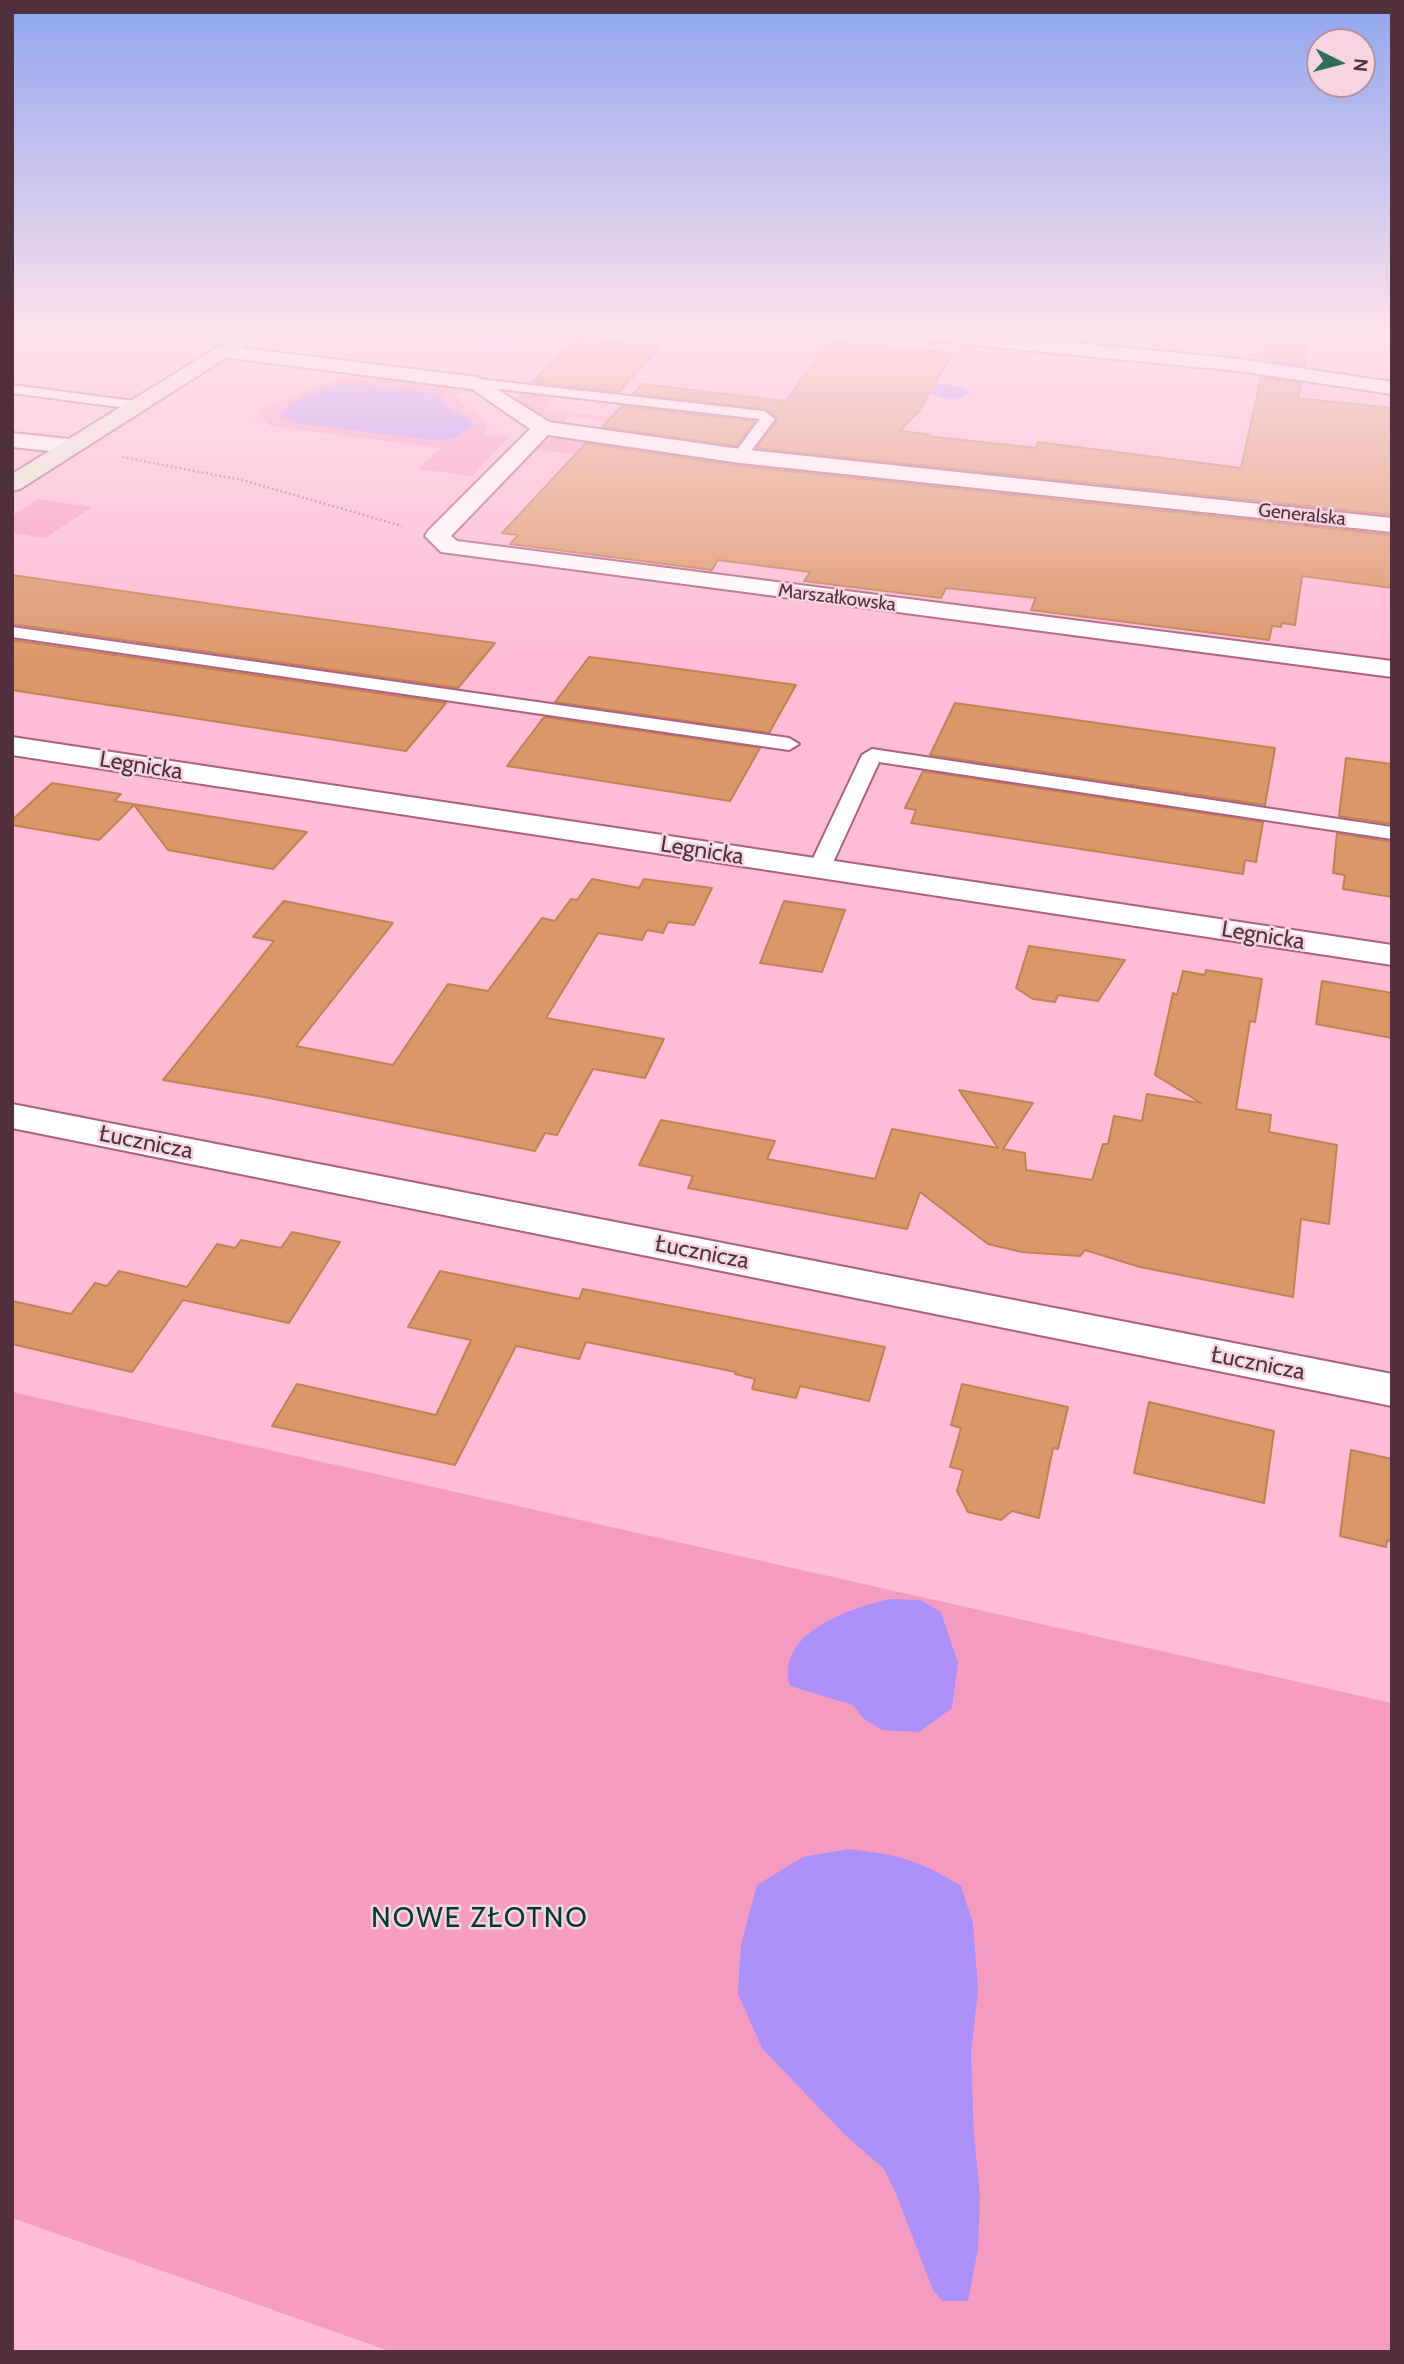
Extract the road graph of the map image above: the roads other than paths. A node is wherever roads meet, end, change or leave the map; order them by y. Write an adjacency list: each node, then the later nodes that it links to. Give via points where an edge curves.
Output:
1 (37, 441): 6 (street)
2 (76, 441): 6 (street)
3 (530, 441): 11 (street, Marszałkowska, via 438,536 450,547)
4 (637, 441): 7 (street, Generalska)
5 (751, 441): 7 (lane)
6 (69, 446): 8 (street)
7 (740, 456): 9 (street, Generalska)
8 (12, 484)
9 (1392, 525)
10 (12, 632): 12 (lane)
11 (1392, 669)
12 (789, 744)
13 (12, 746): 15 (street, Legnicka)
14 (1392, 832): 15 (lane, via 872,755)
15 (819, 869): 16 (street, Legnicka)
16 (1392, 955)
17 (12, 1116): 18 (street, Łucznicza)
18 (1392, 1390)

